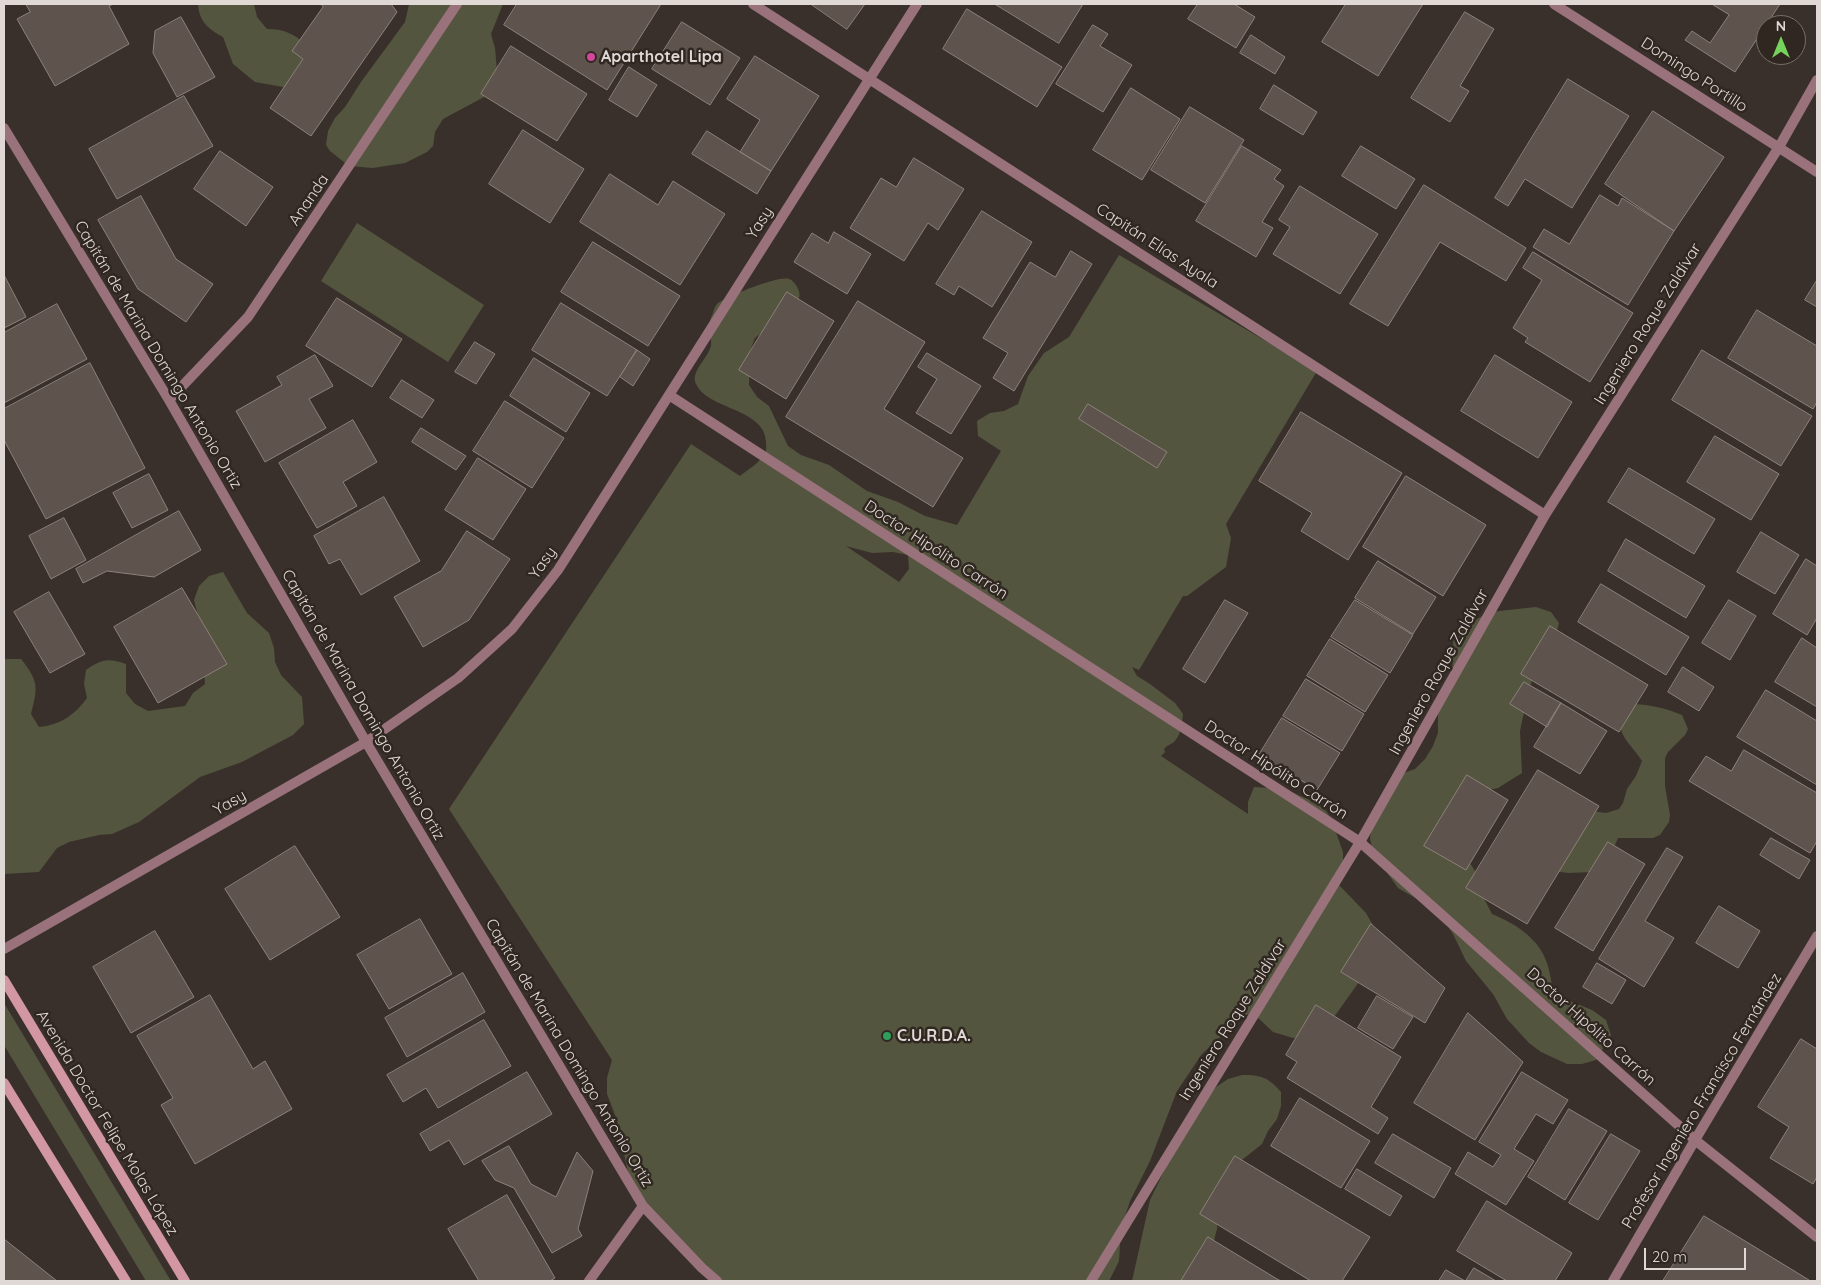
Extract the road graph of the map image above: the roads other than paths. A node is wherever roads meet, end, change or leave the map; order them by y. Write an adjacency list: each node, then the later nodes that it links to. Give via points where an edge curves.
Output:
1 (457, 4): 11 (street, Ananda, via 248,317)
2 (753, 4): 5 (street, Capitán Elías Ayala)
3 (916, 4): 5 (street, Yasy)
4 (1554, 4): 8 (street, Domingo Portillo)
5 (869, 78): 10 (street, Yasy); 12 (street, Capitán Elías Ayala)
6 (1817, 80): 8 (street, Ingeniero Roque Zaldívar)
7 (4, 128): 11 (street, Capitán de Marina Domingo Antonio Ortiz)
8 (1778, 147): 9 (street, Domingo Portillo); 12 (street, Ingeniero Roque Zaldívar)
9 (1817, 172)
10 (669, 395): 13 (street, Yasy, via 558,570 512,629 458,678); 14 (street, Doctor Hipólito Carrón)
11 (169, 400): 13 (street, Capitán de Marina Domingo Antonio Ortiz)
12 (1545, 515): 14 (street, Ingeniero Roque Zaldívar)
13 (366, 742): 16 (street, Yasy); 20 (street, Capitán de Marina Domingo Antonio Ortiz)
14 (1360, 842): 19 (street, Doctor Hipólito Carrón); 26 (street, Ingeniero Roque Zaldívar)
15 (1817, 936): 19 (street, Profesor Ingeniero Francisco Fernández)
16 (4, 949)
17 (4, 980): 23 (main road, Avenida Doctor Felipe Molas López)
18 (4, 1083): 22 (main road)
19 (1695, 1140): 21 (street, Doctor Hipólito Carrón); 27 (street, Profesor Ingeniero Francisco Fernández)
20 (643, 1206): 24 (street); 25 (street, Capitán de Marina Domingo Antonio Ortiz)
21 (1817, 1237)
22 (126, 1281)
23 (185, 1281)
24 (589, 1281)
25 (717, 1281)
26 (1091, 1281)
27 (1613, 1281)

